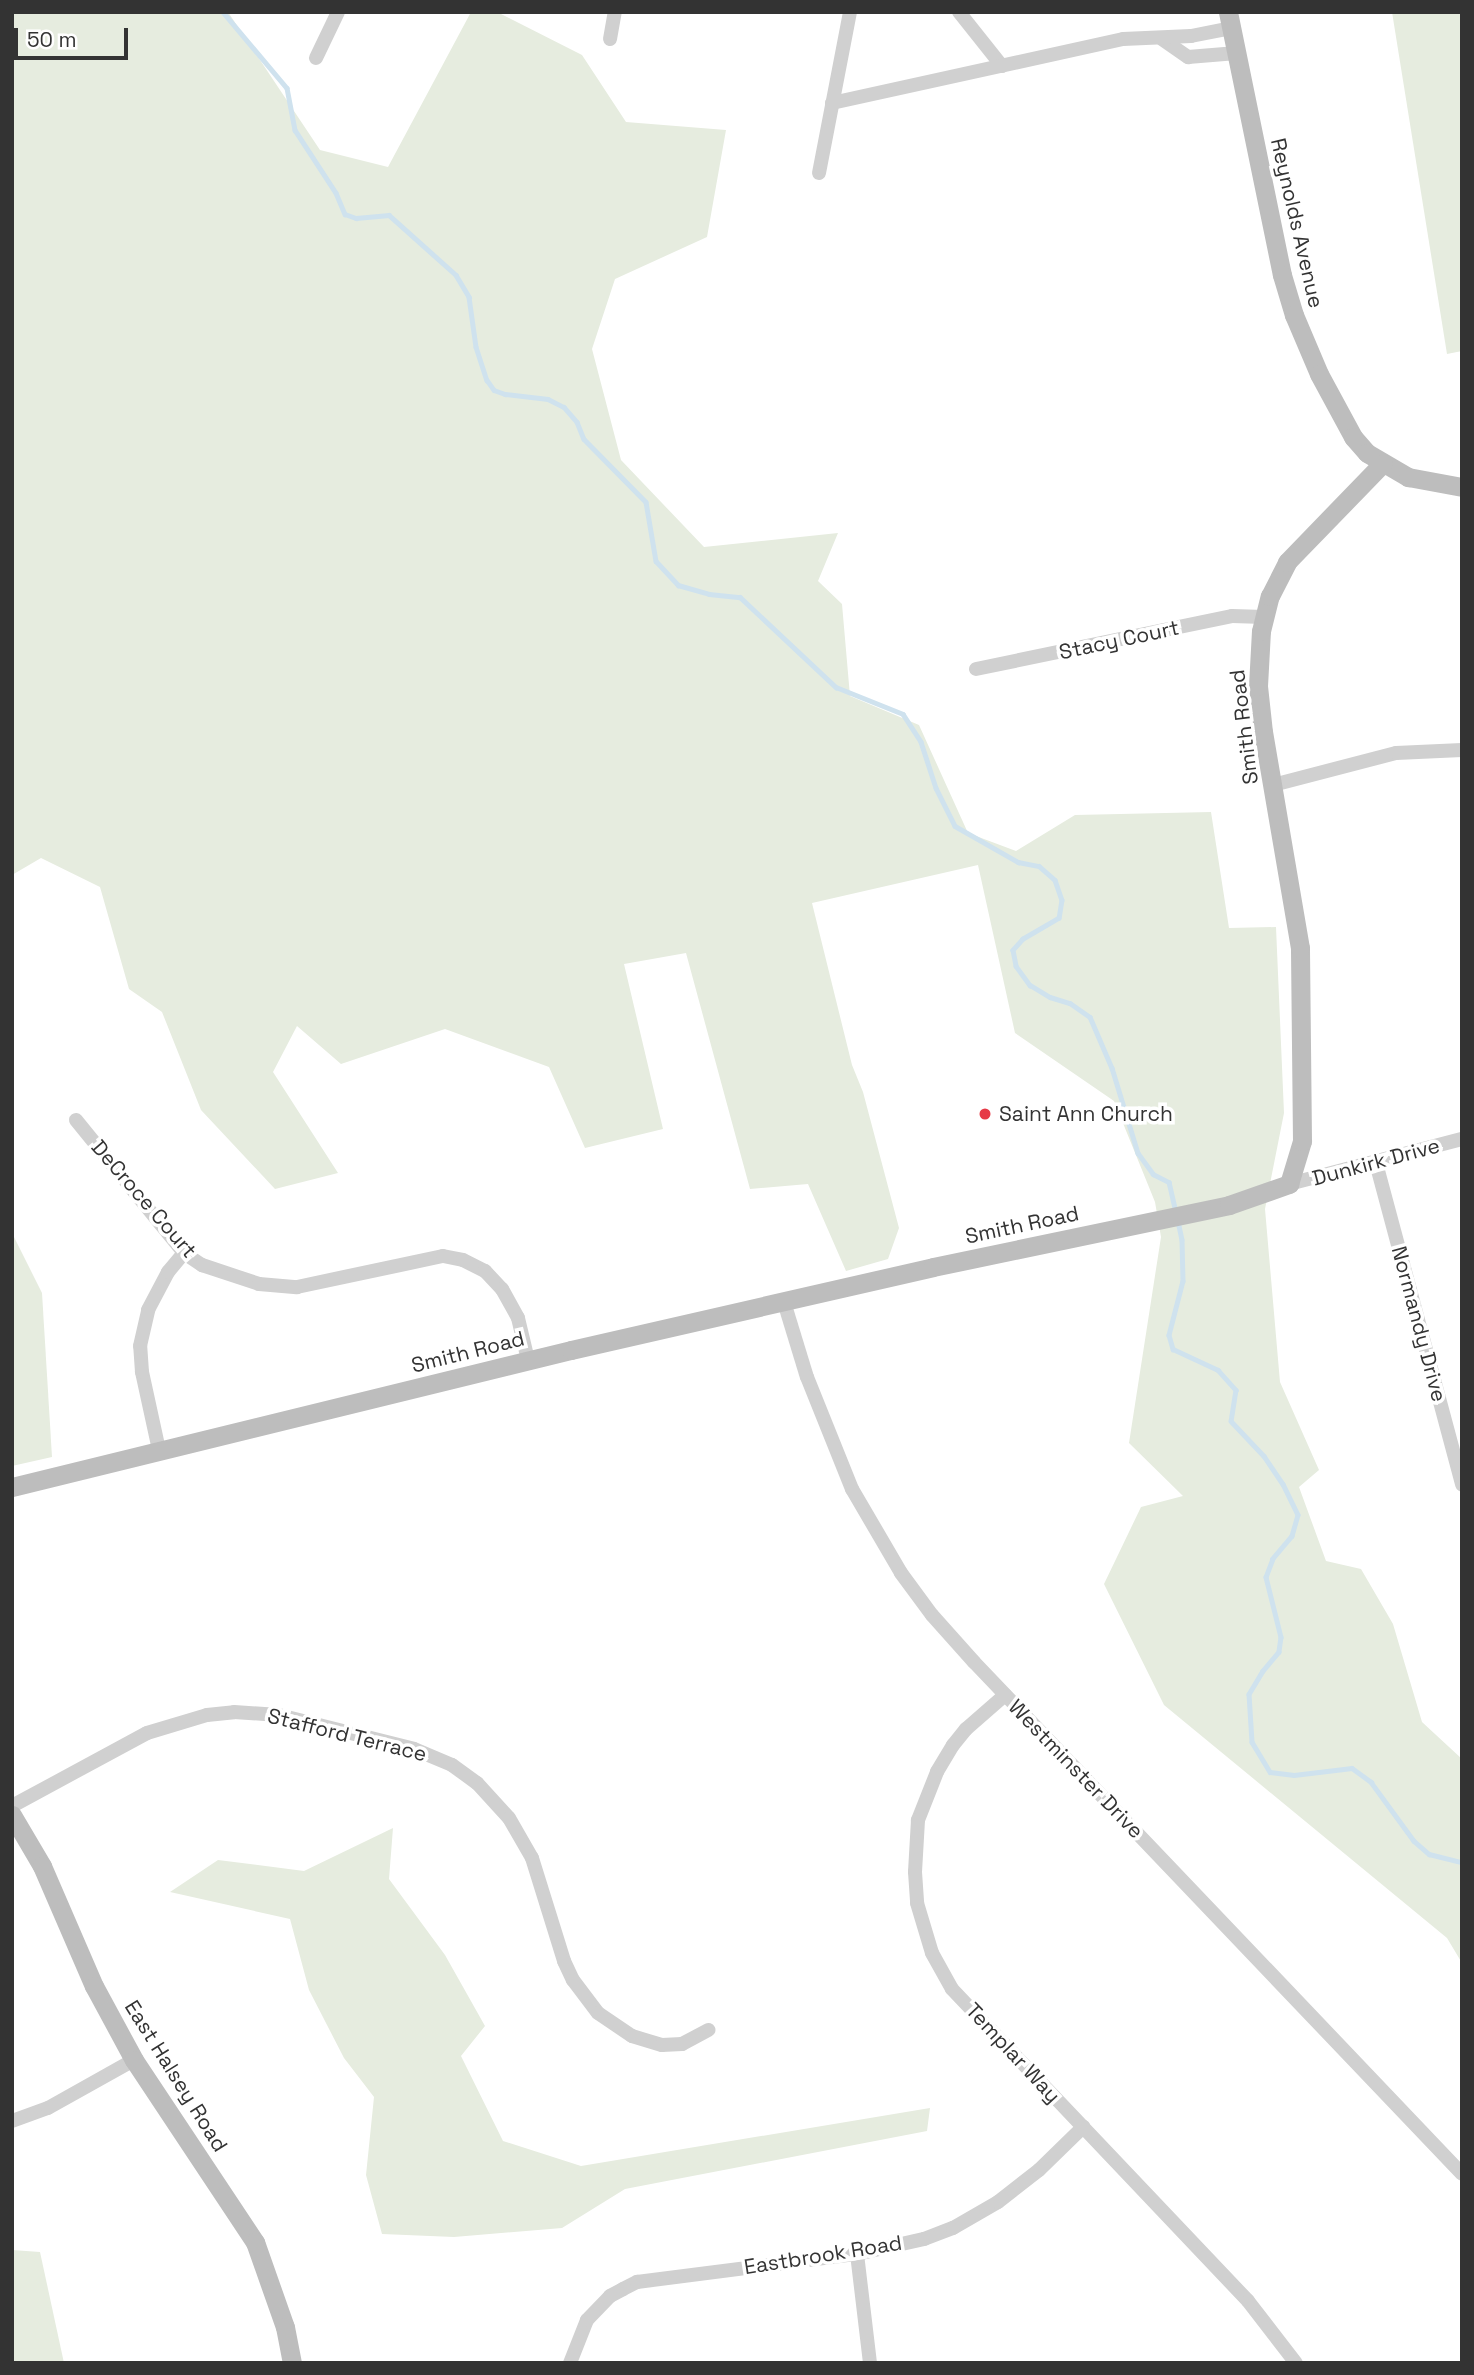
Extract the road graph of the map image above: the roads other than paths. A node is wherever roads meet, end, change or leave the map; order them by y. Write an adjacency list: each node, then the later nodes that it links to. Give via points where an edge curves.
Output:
1 (338, 12): 9 (street)
2 (615, 12): 6 (street)
3 (850, 12): 11 (street)
4 (959, 12): 10 (street)
5 (1230, 20): 7 (street); 8 (street, Reynolds Avenue)
6 (610, 39)
7 (1162, 39): 8 (street, via 1188,57); 10 (street, via 1123,39)
8 (1237, 53): 13 (street, Reynolds Avenue, via 1270,223 1294,315 1353,437)
9 (316, 58)
10 (1002, 66): 11 (street)
11 (832, 103): 12 (street)
12 (819, 173)
13 (1383, 463): 14 (street, Reynolds Avenue, via 1408,477); 15 (street, Smith Road, via 1287,562)
14 (1462, 487)
15 (1264, 617): 16 (street, Stacy Court, via 1232,617); 18 (street, Smith Road, via 1258,686)
16 (976, 670)
17 (1462, 750): 18 (street, via 1396,753)
18 (1273, 785): 22 (street, Smith Road, via 1300,948 1302,1140)
19 (76, 1120): 23 (street, DeCroce Court)
20 (1462, 1139): 21 (street, Dunkirk Drive)
21 (1376, 1163): 22 (street, Dunkirk Drive); 27 (street, Normandy Drive)
22 (1289, 1184): 24 (street, Smith Road, via 1229,1205)
23 (184, 1253): 25 (street, DeCroce Court, via 229,1276 297,1287 443,1256 463,1260 485,1271 502,1289 518,1318); 26 (street, via 148,1310 140,1346)
24 (785, 1302): 25 (street, Smith Road); 29 (street, Westminster Drive, via 829,1436 872,1526 932,1615)
25 (528, 1360): 26 (street, Smith Road)
26 (159, 1450): 28 (street, Smith Road)
27 (1462, 1485)
28 (12, 1487)
29 (1005, 1695): 35 (street, Templar Way, via 953,1745 924,1800 915,1841 917,1903 932,1953 952,1989); 36 (street, Westminster Drive)
30 (12, 1806): 32 (street, Stafford Terrace, via 147,1733 206,1714 279,1715 414,1749 452,1765 477,1783 509,1818 532,1858 564,1961 598,2013 632,2036 662,2045 682,2044)
31 (12, 1815): 33 (street, East Halsey Road, via 42,1866 94,1986)
32 (708, 2030)
33 (134, 2060): 34 (street, via 48,2108); 38 (street, East Halsey Road, via 255,2242 268,2272)
34 (12, 2121)
35 (1083, 2127): 37 (street, Eastbrook Road, via 1039,2170 981,2214 924,2239); 41 (street, Templar Way, via 1248,2301)
36 (1462, 2174)
37 (857, 2254): 39 (street, Eastbrook Road, via 638,2282 610,2296 595,2310 578,2336); 40 (street)
38 (292, 2363)
39 (570, 2363)
40 (870, 2363)
41 (1296, 2363)

